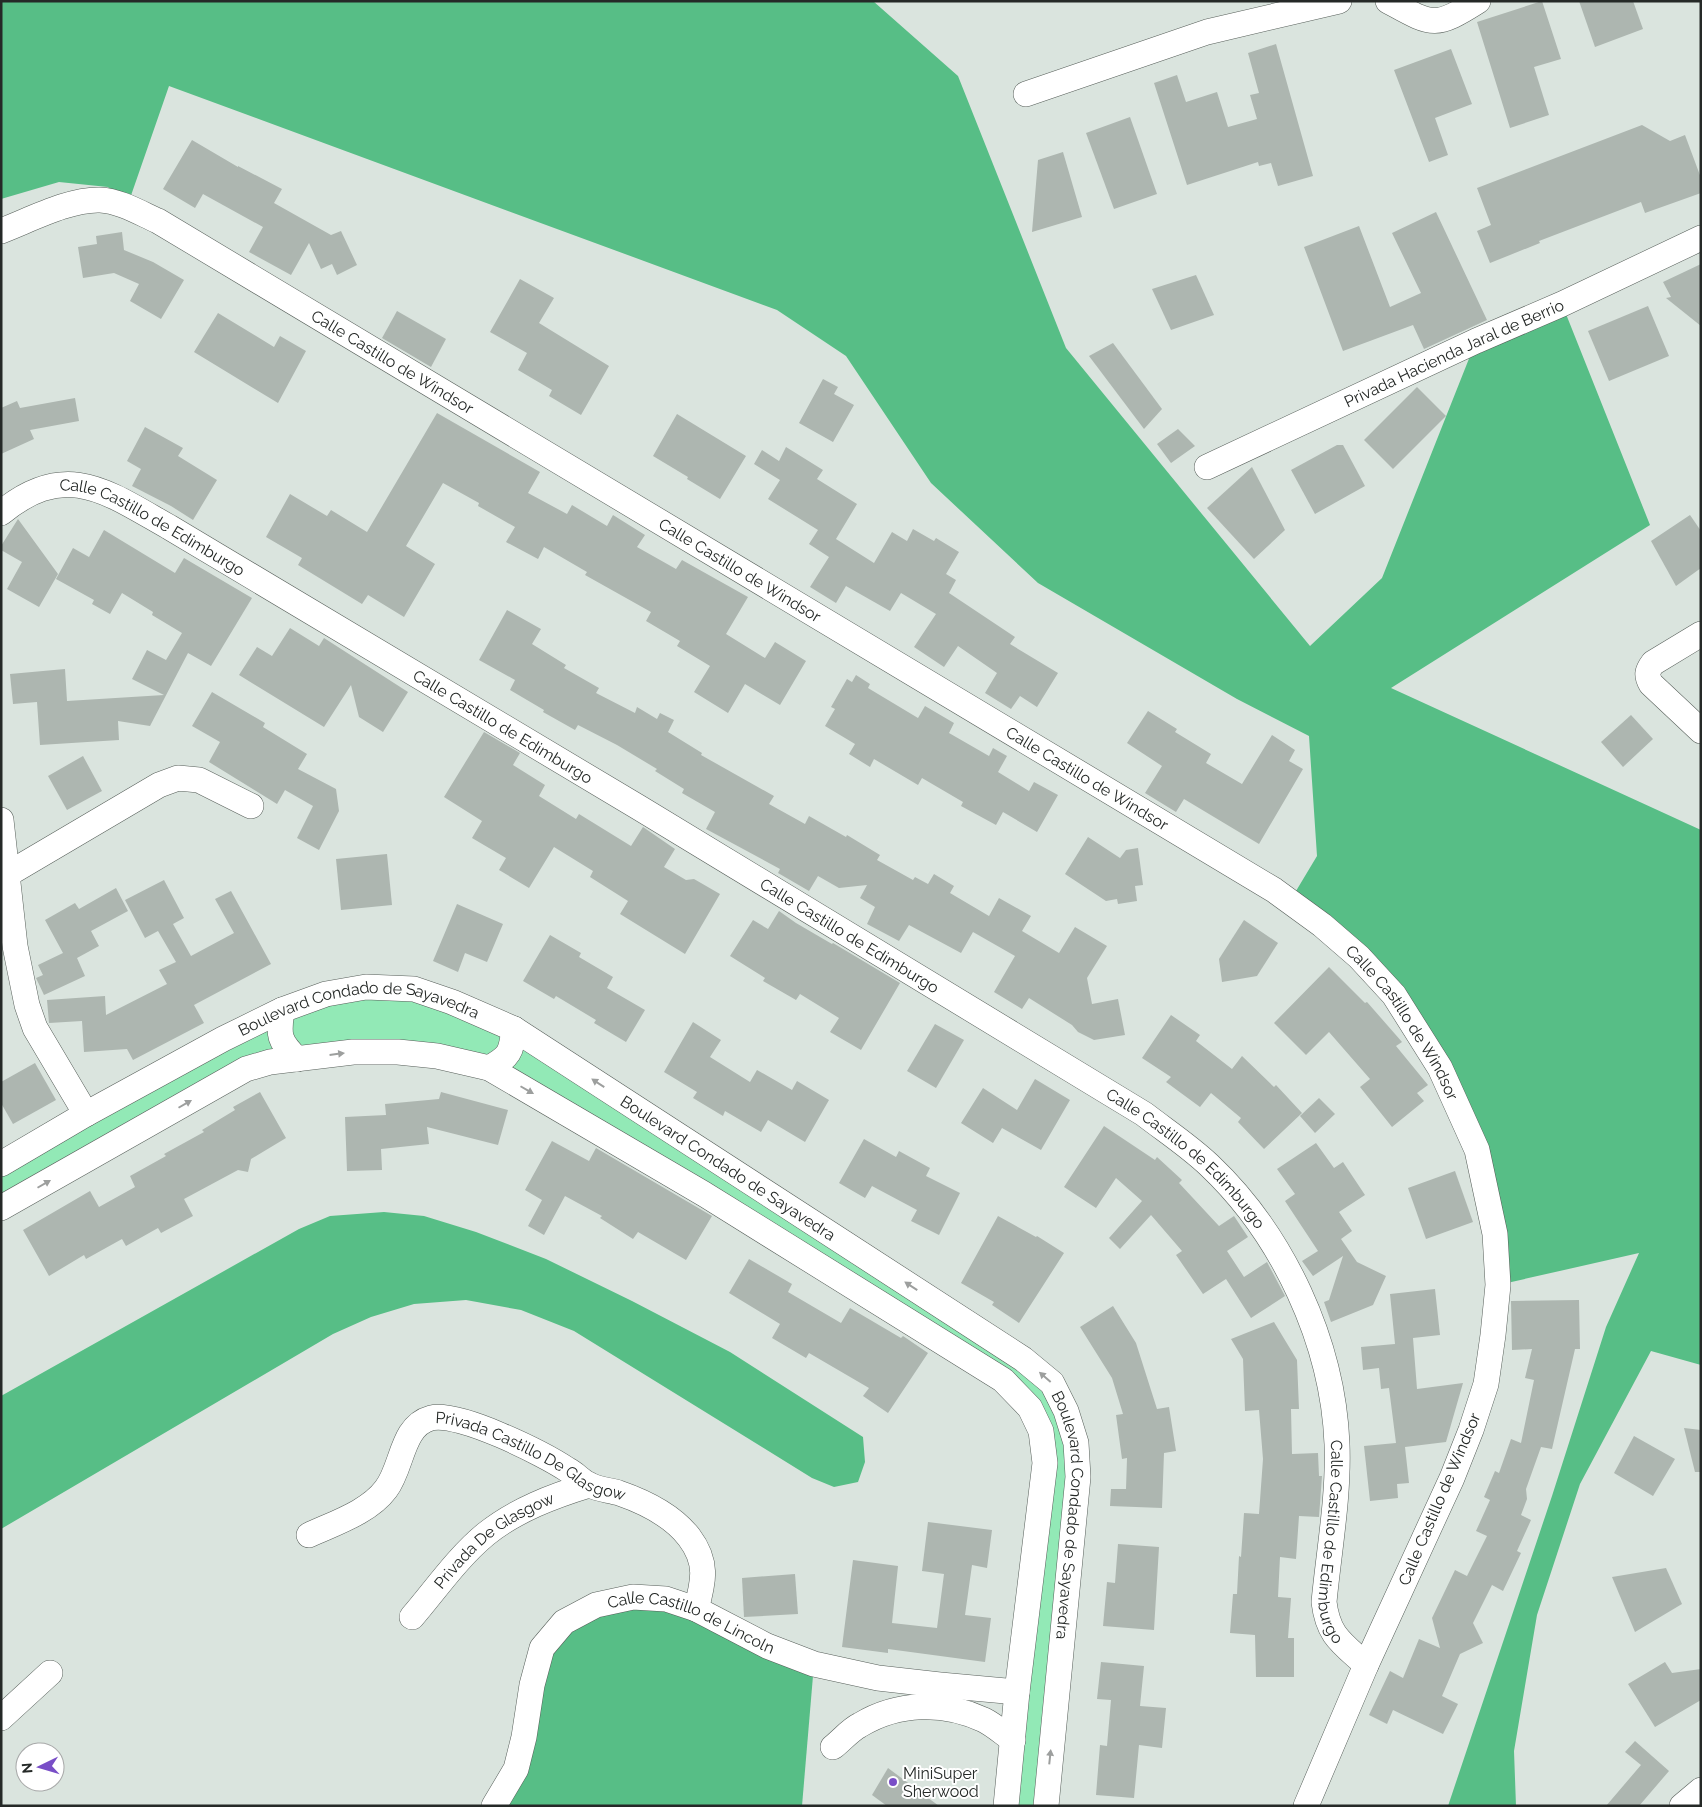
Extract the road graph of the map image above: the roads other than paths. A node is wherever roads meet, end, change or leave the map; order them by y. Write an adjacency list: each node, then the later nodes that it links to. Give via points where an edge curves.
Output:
1 (1338, 1): 4 (street, via 1207,32)
2 (1388, 1): 3 (street, via 1419,18 1436,22 1453,17)
3 (1478, 1)
4 (1026, 94)
5 (1, 231): 26 (street, Calle Castillo de Windsor, via 80,202 101,200 158,221 1274,890 1359,957 1394,995 1440,1068 1477,1150 1496,1234 1498,1285 1486,1384 1471,1430)
6 (1701, 238): 7 (street, Privada Hacienda Jaral de Berrio)
7 (1207, 467)
8 (1, 513): 26 (street, Calle Castillo de Edimburgo, via 38,489 69,484 97,489 123,501 875,950 1144,1114 1190,1149 1240,1198 1266,1233 1289,1269 1317,1338 1334,1412 1337,1443 1324,1602 1326,1618 1332,1633)
9 (1701, 634): 10 (street, via 1653,663 1647,677)
10 (1701, 731)
11 (251, 806): 13 (street, via 198,780 178,778 159,785)
12 (1, 820): 13 (street)
13 (8, 874): 14 (street)
14 (6, 905): 19 (street, via 27,1005 36,1028)
15 (282, 1010): 16 (street, Boulevard Condado de Sayavedra, via 326,994 366,987 414,989); 17 (street, via 278,1030 284,1046); 19 (street, Boulevard Condado de Sayavedra)
16 (514, 1029): 18 (street, via 512,1046 505,1059); 35 (street, Boulevard Condado de Sayavedra, one-way to 16, via 1078,1477 1076,1443 1066,1411 1052,1383 1023,1358)
17 (297, 1059): 18 (street, Boulevard Condado de Sayavedra, one-way to 18, via 353,1052 398,1052 437,1056); 21 (street, Boulevard Condado de Sayavedra, one-way to 17, via 246,1069)
18 (489, 1068): 28 (street, Boulevard Condado de Sayavedra, one-way to 28, via 704,1194 995,1374 1030,1408 1042,1431 1045,1463)
19 (86, 1114): 20 (street, Boulevard Condado de Sayavedra)
20 (1, 1164)
21 (1, 1208)
22 (589, 1485): 23 (street, Privada Castillo De Glasgow, via 570,1470 504,1437 450,1418 432,1418 415,1426 387,1488 372,1504); 24 (street, Privada Castillo De Glasgow, via 657,1510 689,1537 699,1552 704,1569); 25 (street, Privada De Glasgow, via 537,1503 486,1534)
23 (309, 1535)
24 (696, 1609): 28 (street, Calle Castillo de Lincoln, via 767,1646 814,1664 878,1678); 33 (street, Calle Castillo de Lincoln, via 666,1599 633,1597 596,1605 564,1622 542,1648 516,1769)
25 (412, 1617)
26 (1366, 1665): 36 (street, Calle Castillo de Windsor)
27 (50, 1673): 29 (street)
28 (1017, 1692): 30 (street, Boulevard Condado de Sayavedra)
29 (1, 1718)
30 (1012, 1740): 31 (street, via 986,1721 955,1709 922,1705 888,1711 858,1725); 34 (street, Boulevard Condado de Sayavedra)
31 (833, 1747)
32 (1701, 1790): 37 (street)
33 (494, 1806)
34 (1006, 1806)
35 (1046, 1806)
36 (1306, 1806)
37 (1682, 1806)

